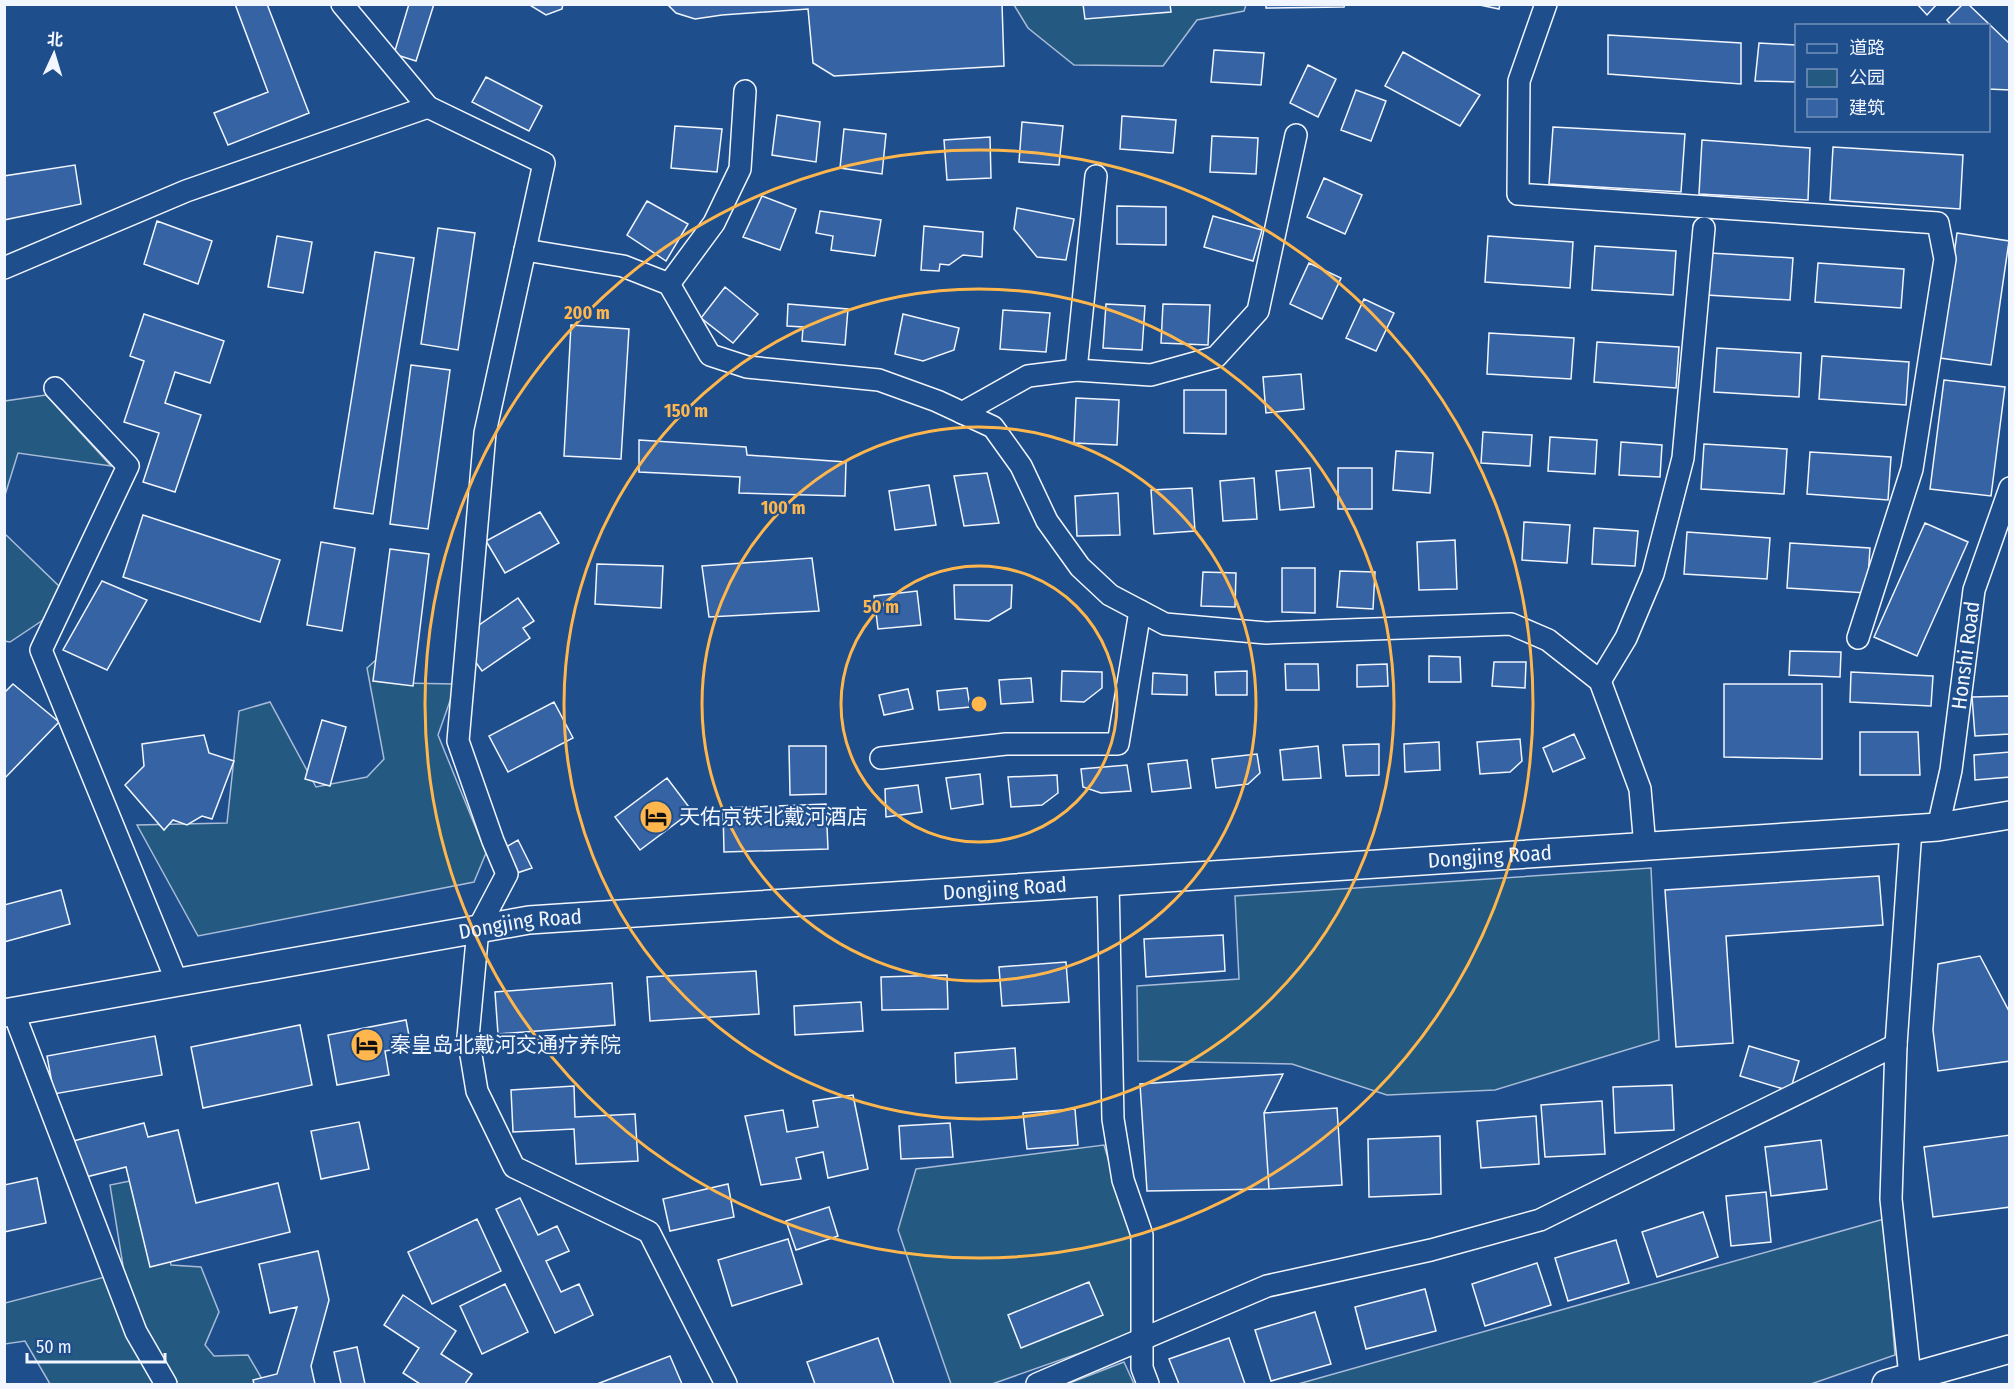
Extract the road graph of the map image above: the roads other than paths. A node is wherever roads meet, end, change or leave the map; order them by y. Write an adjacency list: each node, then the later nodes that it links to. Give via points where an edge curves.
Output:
1 (342, 4): 4 (street)
2 (1546, 4): 16 (street, via 1519,81 1518,194 1938,223 1945,259 1912,469)
3 (745, 91): 10 (street, via 740,169 714,223)
4 (428, 107): 8 (street, via 544,163); 9 (street, via 186,191)
5 (1296, 135): 11 (street, via 1258,311 1216,357 1151,375)
6 (1096, 176): 11 (street)
7 (1704, 228): 17 (street, via 1683,458 1653,574 1626,638)
8 (525, 250): 10 (street, via 623,266); 24 (street, via 485,433 458,741 507,874)
9 (4, 268)
10 (669, 284): 13 (street, via 710,355 747,367 879,380)
11 (1076, 370): 13 (street, via 1028,376)
12 (56, 388): 25 (street, via 128,466 41,650)
13 (962, 412): 15 (street, via 993,427 1020,466 1047,521 1080,567 1110,596)
14 (2010, 488): 20 (street, Honshi Road, via 1974,590 1952,770)
15 (1140, 611): 17 (street, via 1165,624 1266,633 1511,624 1548,640); 18 (street, via 1118,744 1006,744)
16 (1858, 638)
17 (1600, 681): 22 (street, via 1640,789)
18 (882, 758)
19 (2010, 815): 20 (main road, Dongjing Road)
20 (1938, 827): 21 (main road, Dongjing Road)
21 (1911, 829): 22 (main road, Dongjing Road); 27 (street)
22 (1645, 847): 23 (main road, Dongjing Road)
23 (1108, 882): 24 (main road, Dongjing Road, via 529,920); 28 (street, via 1113,1119 1124,1180 1142,1235)
24 (478, 929): 25 (main road, Dongjing Road); 32 (street, via 468,1037 477,1091 514,1167 649,1232)
25 (177, 982): 26 (main road, Dongjing Road)
26 (9, 1012): 31 (street, via 136,1332)
27 (1896, 1045): 28 (street, via 1540,1220 1431,1251 1266,1286); 30 (street, via 1891,1199)
28 (1142, 1340): 33 (street); 34 (street, via 1142,1368)
29 (2010, 1349): 30 (main road)
30 (1898, 1380)
31 (166, 1384)
32 (726, 1384)
33 (1037, 1384)
34 (1148, 1384)

